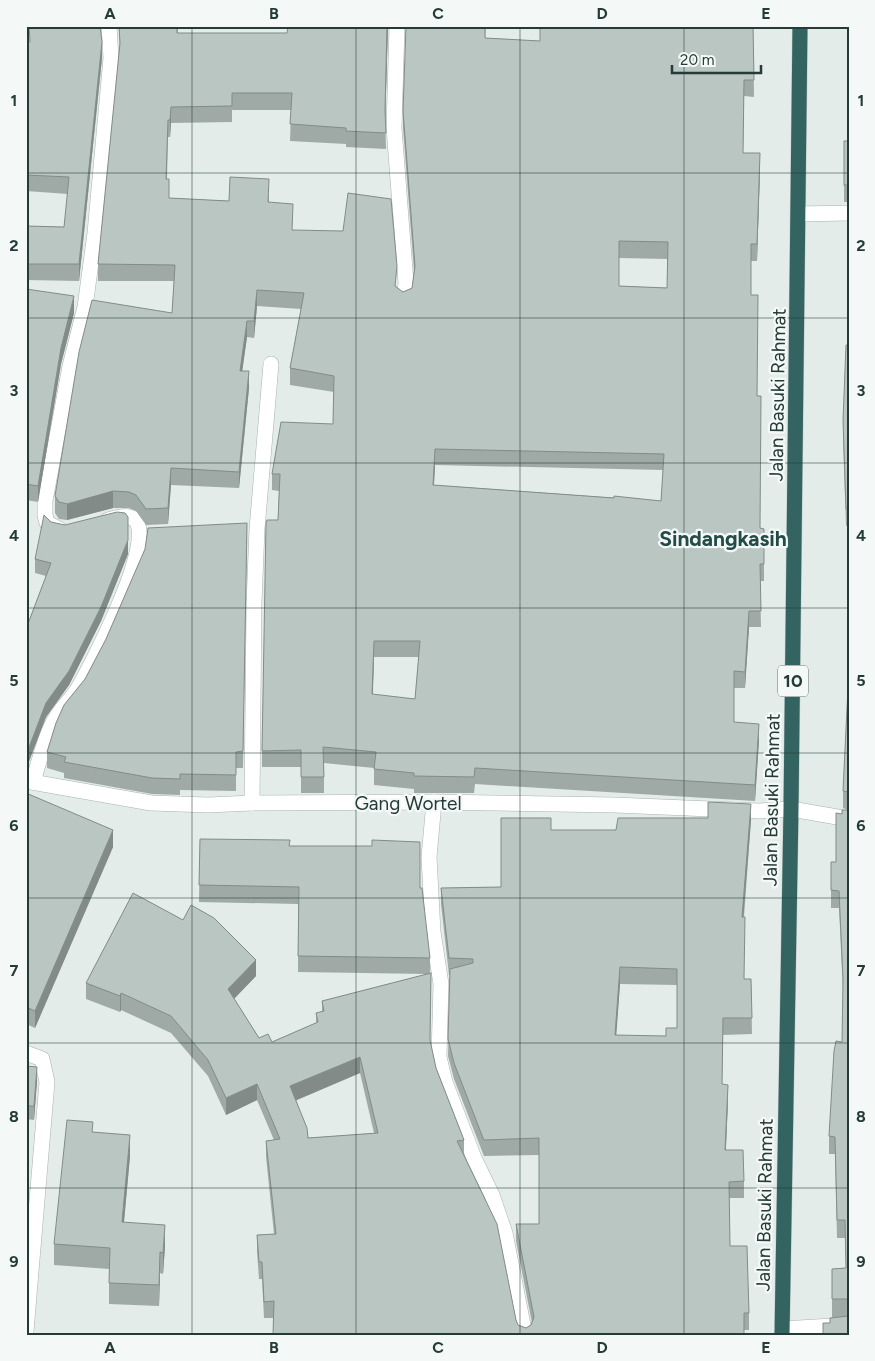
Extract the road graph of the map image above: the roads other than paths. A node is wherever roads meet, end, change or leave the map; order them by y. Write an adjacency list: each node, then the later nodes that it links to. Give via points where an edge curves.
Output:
1 (109, 26): 9 (street, via 110,58 94,233 84,307 70,366 44,515 54,528)
2 (397, 26): 6 (street, via 394,128 406,283)
3 (800, 26): 4 (highway, Jalan Basuki Rahmat / 10)
4 (799, 214): 5 (street); 15 (highway, Jalan Basuki Rahmat / 10)
5 (849, 214)
6 (404, 299)
7 (271, 364): 10 (street)
8 (94, 523): 12 (street, via 123,516 134,519 145,534 111,624 76,692 53,722)
9 (75, 528)
10 (257, 529): 11 (street); 14 (street)
11 (238, 530)
12 (29, 781): 14 (street, Gang Wortel, via 151,804 208,806)
13 (434, 802): 14 (street, Gang Wortel); 15 (street, Gang Wortel); 21 (street, via 429,857 432,932 441,984 439,1057 448,1090 505,1233)
14 (252, 803)
15 (792, 810): 16 (street, Gang Wortel); 20 (highway, Jalan Basuki Rahmat / 10)
16 (849, 819)
17 (26, 1053): 19 (street, via 42,1059 47,1082)
18 (849, 1325): 20 (street)
19 (26, 1331)
20 (782, 1332)
21 (525, 1335)

